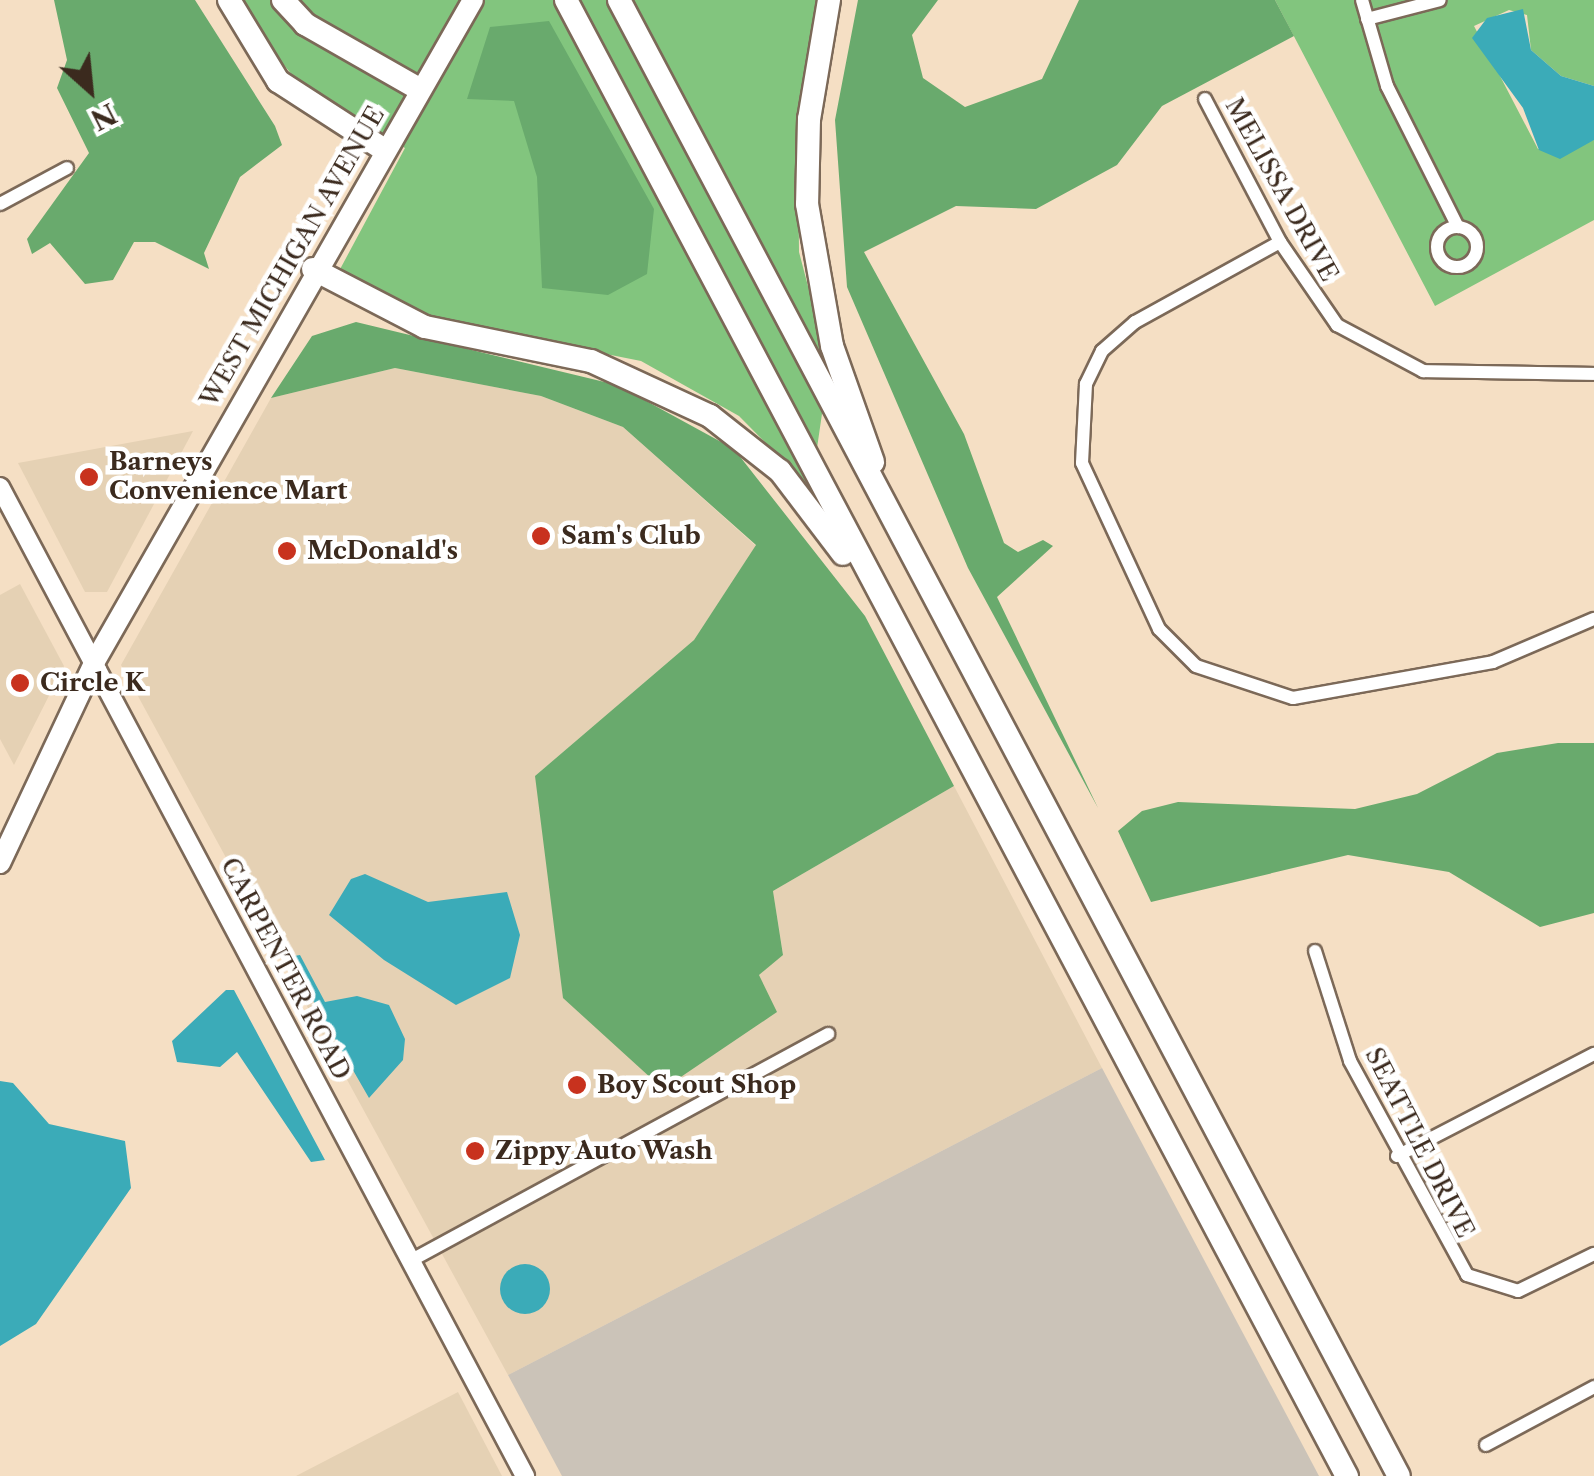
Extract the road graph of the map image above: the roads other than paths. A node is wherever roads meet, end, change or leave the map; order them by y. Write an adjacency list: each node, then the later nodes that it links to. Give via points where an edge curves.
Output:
1 (229, 0): 12 (highway, via 278,81)
2 (283, 0): 10 (highway, via 305,24)
3 (473, 0): 10 (highway, WEST MICHIGAN AVENUE)
4 (566, 0): 23 (highway)
5 (618, 0): 20 (highway)
6 (829, 0): 20 (highway, via 809,120 815,276)
7 (1362, 0): 9 (street)
8 (1440, 0): 9 (street)
9 (1367, 19): 15 (street, via 1386,86)
10 (419, 89): 12 (highway, WEST MICHIGAN AVENUE)
11 (1205, 99): 16 (street, MELISSA DRIVE)
12 (382, 150): 17 (highway, WEST MICHIGAN AVENUE)
13 (67, 168): 14 (street)
14 (0, 204)
15 (1458, 226)
16 (1280, 242): 18 (street, MELISSA DRIVE, via 1336,326 1382,358 1460,375); 21 (street, via 1135,322 1102,352 1086,384 1082,463 1160,629 1209,673 1293,698 1493,662)
17 (313, 269): 22 (highway, WEST MICHIGAN AVENUE); 23 (highway, via 425,328 590,361 710,416 806,500)
18 (1594, 374)
19 (0, 487): 22 (main road, CARPENTER ROAD)
20 (895, 527): 35 (highway)
21 (1594, 619)
22 (95, 660): 24 (highway, WEST MICHIGAN AVENUE); 30 (main road, CARPENTER ROAD)
23 (918, 668): 34 (highway)
24 (0, 864)
25 (1315, 951): 28 (street, SEATTLE DRIVE, via 1344,1046)
26 (828, 1034): 30 (street)
27 (1594, 1054): 28 (street)
28 (1397, 1156): 29 (street, SEATTLE DRIVE, via 1446,1246 1481,1285 1534,1286)
29 (1594, 1254)
30 (410, 1260): 33 (main road, CARPENTER ROAD)
31 (1594, 1386): 32 (street)
32 (1486, 1445)
33 (525, 1476)
34 (1347, 1476)
35 (1399, 1476)

